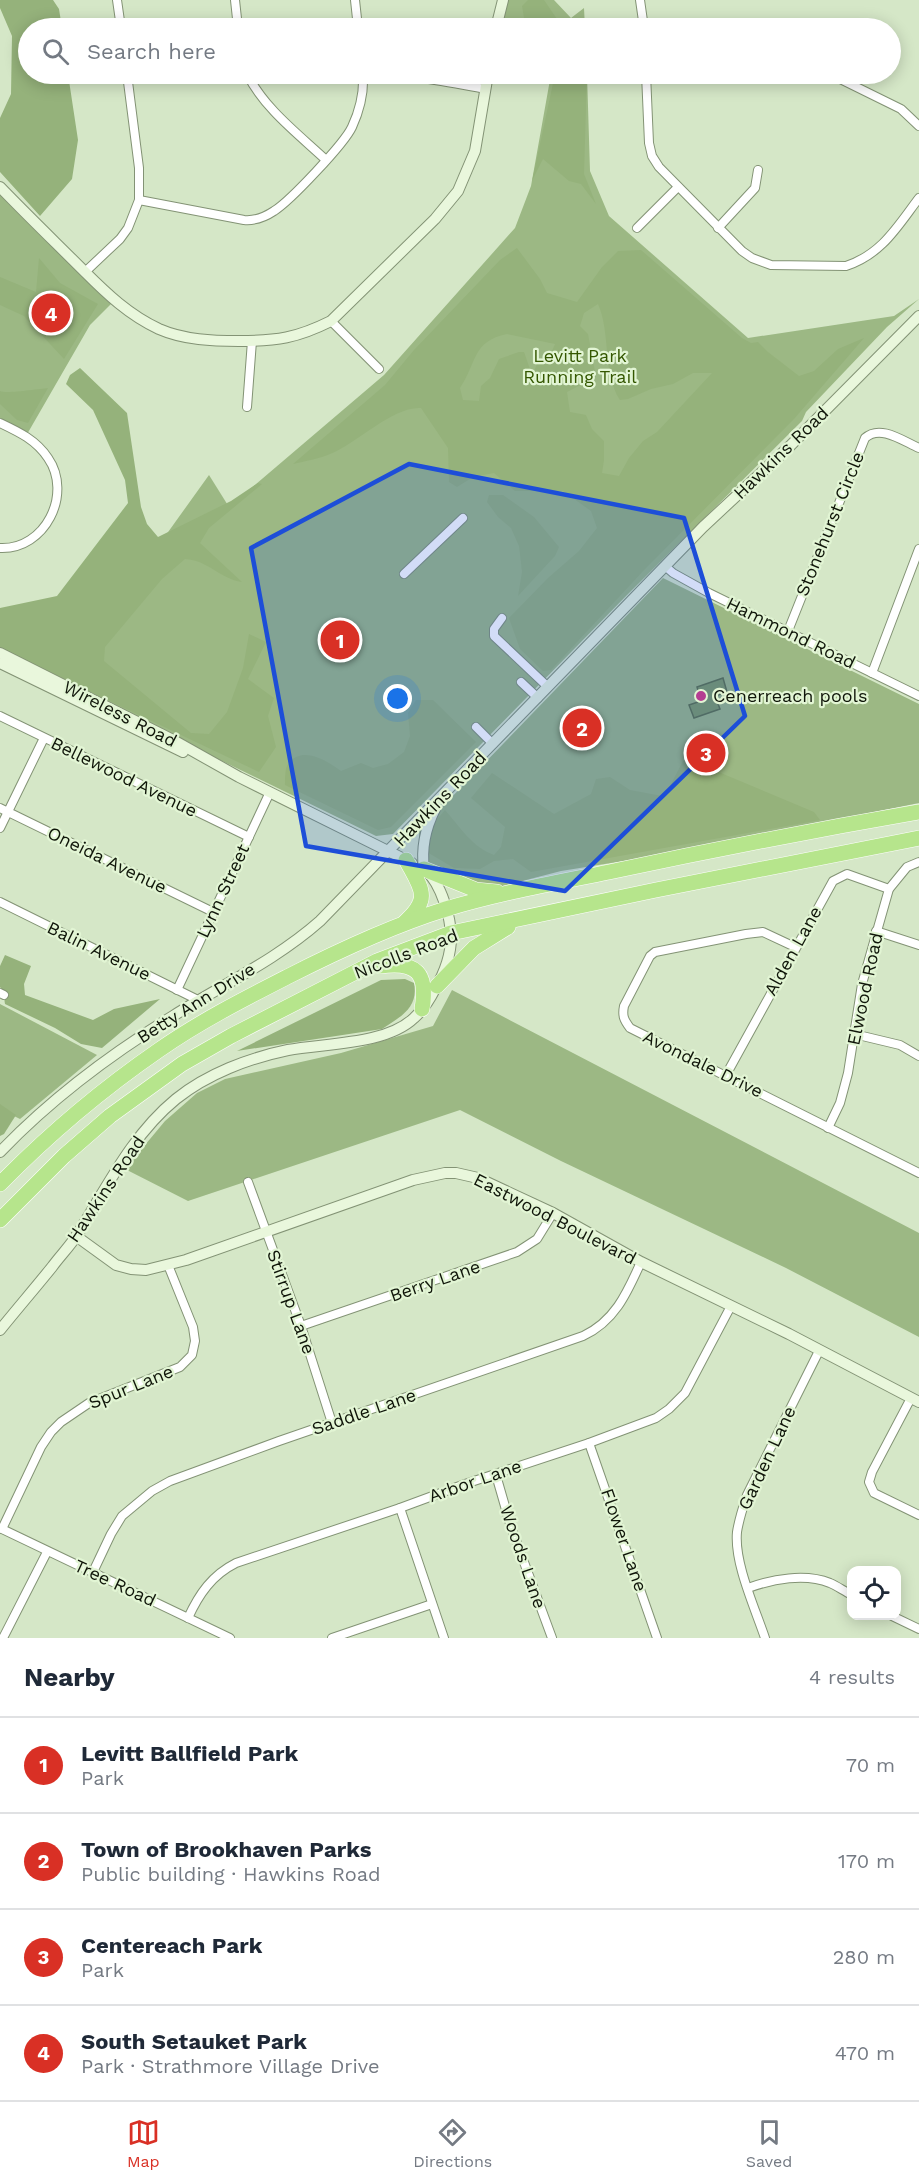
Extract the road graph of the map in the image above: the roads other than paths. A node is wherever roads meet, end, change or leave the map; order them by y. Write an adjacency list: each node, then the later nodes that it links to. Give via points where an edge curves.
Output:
1 (117, 0): 6 (street)
2 (235, 0): 7 (street)
3 (355, 0): 8 (street)
4 (503, 0): 9 (street)
5 (640, 0): 10 (street)
6 (120, 18)
7 (237, 18)
8 (357, 18)
9 (498, 18)
10 (643, 18)
11 (128, 84): 25 (street)
12 (252, 84): 20 (street, via 266,104)
13 (363, 84): 20 (street, via 352,129)
14 (457, 84): 18 (street)
15 (487, 84): 18 (street)
16 (646, 84): 23 (street, via 652,156)
17 (850, 84): 19 (street, via 901,109)
18 (486, 89): 30 (street, via 475,151 458,191 435,219)
19 (919, 126)
20 (326, 160): 25 (street, via 276,210 256,219)
21 (758, 170): 27 (street, via 755,188)
22 (0, 187): 28 (street)
23 (678, 187): 26 (street); 27 (street)
24 (919, 198): 27 (street, via 879,248 846,266 762,263 742,251)
25 (139, 200): 28 (street, via 120,239)
26 (637, 228)
27 (718, 228)
28 (85, 272): 31 (street, via 123,308 159,329 205,340)
29 (919, 316): 39 (street, Hawkins Road)
30 (331, 321): 31 (street, via 292,337); 32 (street)
31 (252, 341): 33 (street)
32 (379, 369)
33 (248, 407)
34 (0, 423): 37 (street, via 26,436 47,456 59,488 56,508 38,534 20,545)
35 (919, 448): 42 (street, Stonehurst Circle, via 879,432 871,432 865,438)
36 (463, 518): 40 (street)
37 (0, 548)
38 (919, 549): 45 (street)
39 (665, 566): 42 (street, Hammond Road, via 698,587); 47 (street, Hawkins Road)
40 (404, 573)
41 (502, 618): 47 (street, via 494,636)
42 (788, 631): 45 (street, Hammond Road)
43 (0, 653): 54 (street, Wireless Road)
44 (0, 663): 54 (street, Wireless Road)
45 (872, 673): 48 (street, Hammond Road)
46 (520, 682): 49 (street)
47 (549, 687): 49 (street, Hawkins Road)
48 (919, 696)
49 (538, 698): 53 (street, Hawkins Road)
50 (0, 716): 52 (street, Bellewood Avenue)
51 (476, 727): 53 (street)
52 (44, 738): 57 (street); 60 (street, Bellewood Avenue)
53 (493, 744): 56 (street, Hawkins Road)
54 (239, 777): 55 (street, Wireless Road)
55 (270, 792): 60 (street, Lynn Street); 62 (street, Wireless Road)
56 (441, 797): 62 (street, Hawkins Road); 65 (street, via 423,842)
57 (4, 810): 59 (street); 70 (street, Oneida Avenue)
58 (919, 812): 67 (highway, Nicolls Road)
59 (0, 828)
60 (249, 837): 70 (street, Lynn Street)
61 (919, 838): 71 (highway, Nicolls Road)
62 (390, 851): 63 (street, Hawkins Road); 80 (street, Betty Ann Drive, via 301,938)
63 (406, 860): 65 (street, Hawkins Road); 72 (highway, via 422,896 416,913)
64 (919, 862): 66 (street, Elwood Road, via 907,867)
65 (424, 869): 67 (highway, via 476,890); 69 (street, Hawkins Road)
66 (888, 890): 73 (street, Elwood Road); 76 (street, Alden Lane, via 847,874 833,880)
67 (512, 892): 69 (highway, Nicolls Road)
68 (0, 902): 79 (street, Balin Avenue)
69 (447, 909): 72 (highway, Nicolls Road); 74 (street, Hawkins Road)
70 (213, 912): 79 (street, Lynn Street)
71 (528, 918): 74 (highway, Nicolls Road); 78 (highway, via 474,948)
72 (402, 924): 89 (highway, Nicolls Road, via 242,1000 161,1049 89,1101)
73 (876, 931): 75 (street); 82 (street, Elwood Road)
74 (451, 933): 77 (highway, Nicolls Road); 78 (street, Hawkins Road, via 445,972)
75 (919, 945)
76 (795, 947): 84 (street, Alden Lane); 84 (street, Avondale Drive, via 763,932 650,956 624,1006 625,1022)
77 (363, 969): 81 (highway, via 398,964 413,969 424,983); 91 (highway, Nicolls Road, via 182,1064 80,1142)
78 (437, 986): 81 (street, Hawkins Road)
79 (177, 990): 80 (street, Balin Avenue)
80 (198, 1000): 86 (street, Betty Ann Drive, via 94,1069)
81 (422, 1009): 93 (street, Hawkins Road, via 403,1026 366,1040 286,1050 199,1083 176,1099 135,1143)
82 (854, 1034): 83 (street, via 900,1045); 85 (street, Elwood Road, via 844,1089)
83 (919, 1056)
84 (726, 1075): 85 (street, Avondale Drive)
85 (828, 1128): 87 (street, Avondale Drive)
86 (0, 1152)
87 (919, 1173)
88 (248, 1182): 92 (street, Stirrup Lane)
89 (0, 1185)
90 (553, 1214): 92 (street, Eastwood Boulevard, via 478,1179 445,1173 413,1180); 94 (street, Eastwood Boulevard); 97 (street, Berry Lane, via 537,1239 517,1252)
91 (0, 1220)
92 (266, 1232): 95 (street, Eastwood Boulevard); 97 (street, Stirrup Lane)
93 (76, 1236): 95 (street, Eastwood Boulevard, via 124,1268); 98 (street, Hawkins Road)
94 (641, 1262): 96 (street, Eastwood Boulevard); 101 (street, Saddle Lane, via 616,1311 597,1330)
95 (168, 1266): 106 (street, Spur Lane, via 193,1327 192,1355 171,1372 89,1403 61,1422 41,1447)
96 (731, 1306): 99 (street, Eastwood Boulevard); 102 (street, Arbor Lane, via 677,1402 656,1418)
97 (301, 1326): 101 (street, Stirrup Lane)
98 (0, 1330)
99 (819, 1351): 100 (street, Eastwood Boulevard); 109 (street, Garden Lane, via 740,1514 739,1558)
100 (915, 1400): 105 (street, via 869,1482 874,1493)
101 (332, 1423): 108 (street, Saddle Lane, via 152,1491 122,1516)
102 (590, 1443): 103 (street, Arbor Lane); 120 (street, Flower Lane)
103 (496, 1475): 104 (street, Arbor Lane); 119 (street, Woods Lane)
104 (400, 1508): 111 (street); 112 (street, Arbor Lane, via 227,1568 206,1586)
105 (919, 1515)
106 (1, 1528): 107 (street, Tree Road)
107 (47, 1552): 108 (street, Tree Road); 115 (street)
108 (93, 1572): 112 (street, Tree Road)
109 (748, 1588): 110 (street, via 763,1582 800,1578 830,1583); 121 (street, Garden Lane)
110 (847, 1592)
111 (432, 1604): 117 (street); 118 (street)
112 (188, 1618): 116 (street, Tree Road)
113 (900, 1620): 114 (street)
114 (919, 1629)
115 (2, 1636)
116 (230, 1638)
117 (332, 1638)
118 (444, 1638)
119 (552, 1638)
120 (657, 1638)
121 (765, 1638)

